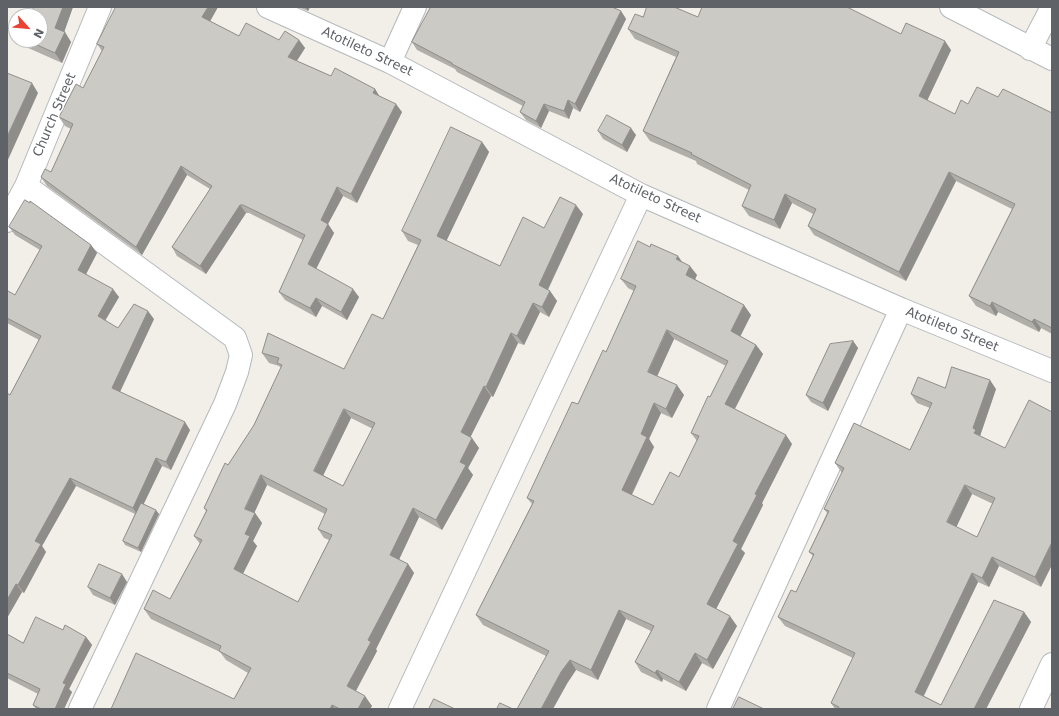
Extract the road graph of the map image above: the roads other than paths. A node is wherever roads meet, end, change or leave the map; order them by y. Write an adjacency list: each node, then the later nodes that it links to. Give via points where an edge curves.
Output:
1 (100, 7): 9 (street, Church Street)
2 (268, 7): 8 (street, Atotileto Street)
3 (415, 7): 8 (street)
4 (952, 7): 6 (street)
5 (1052, 7): 6 (street)
6 (1030, 49): 7 (street)
7 (1052, 59)
8 (390, 62): 10 (street, Atotileto Street)
9 (26, 186): 11 (street, Church Street); 16 (street, via 235,338 241,355 225,404)
10 (641, 195): 12 (street, Atotileto Street); 17 (street)
11 (7, 222)
12 (901, 309): 13 (street, Atotileto Street); 18 (street)
13 (1052, 371)
14 (1052, 664): 15 (street)
15 (1036, 707)
16 (80, 709)
17 (400, 709)
18 (718, 709)

